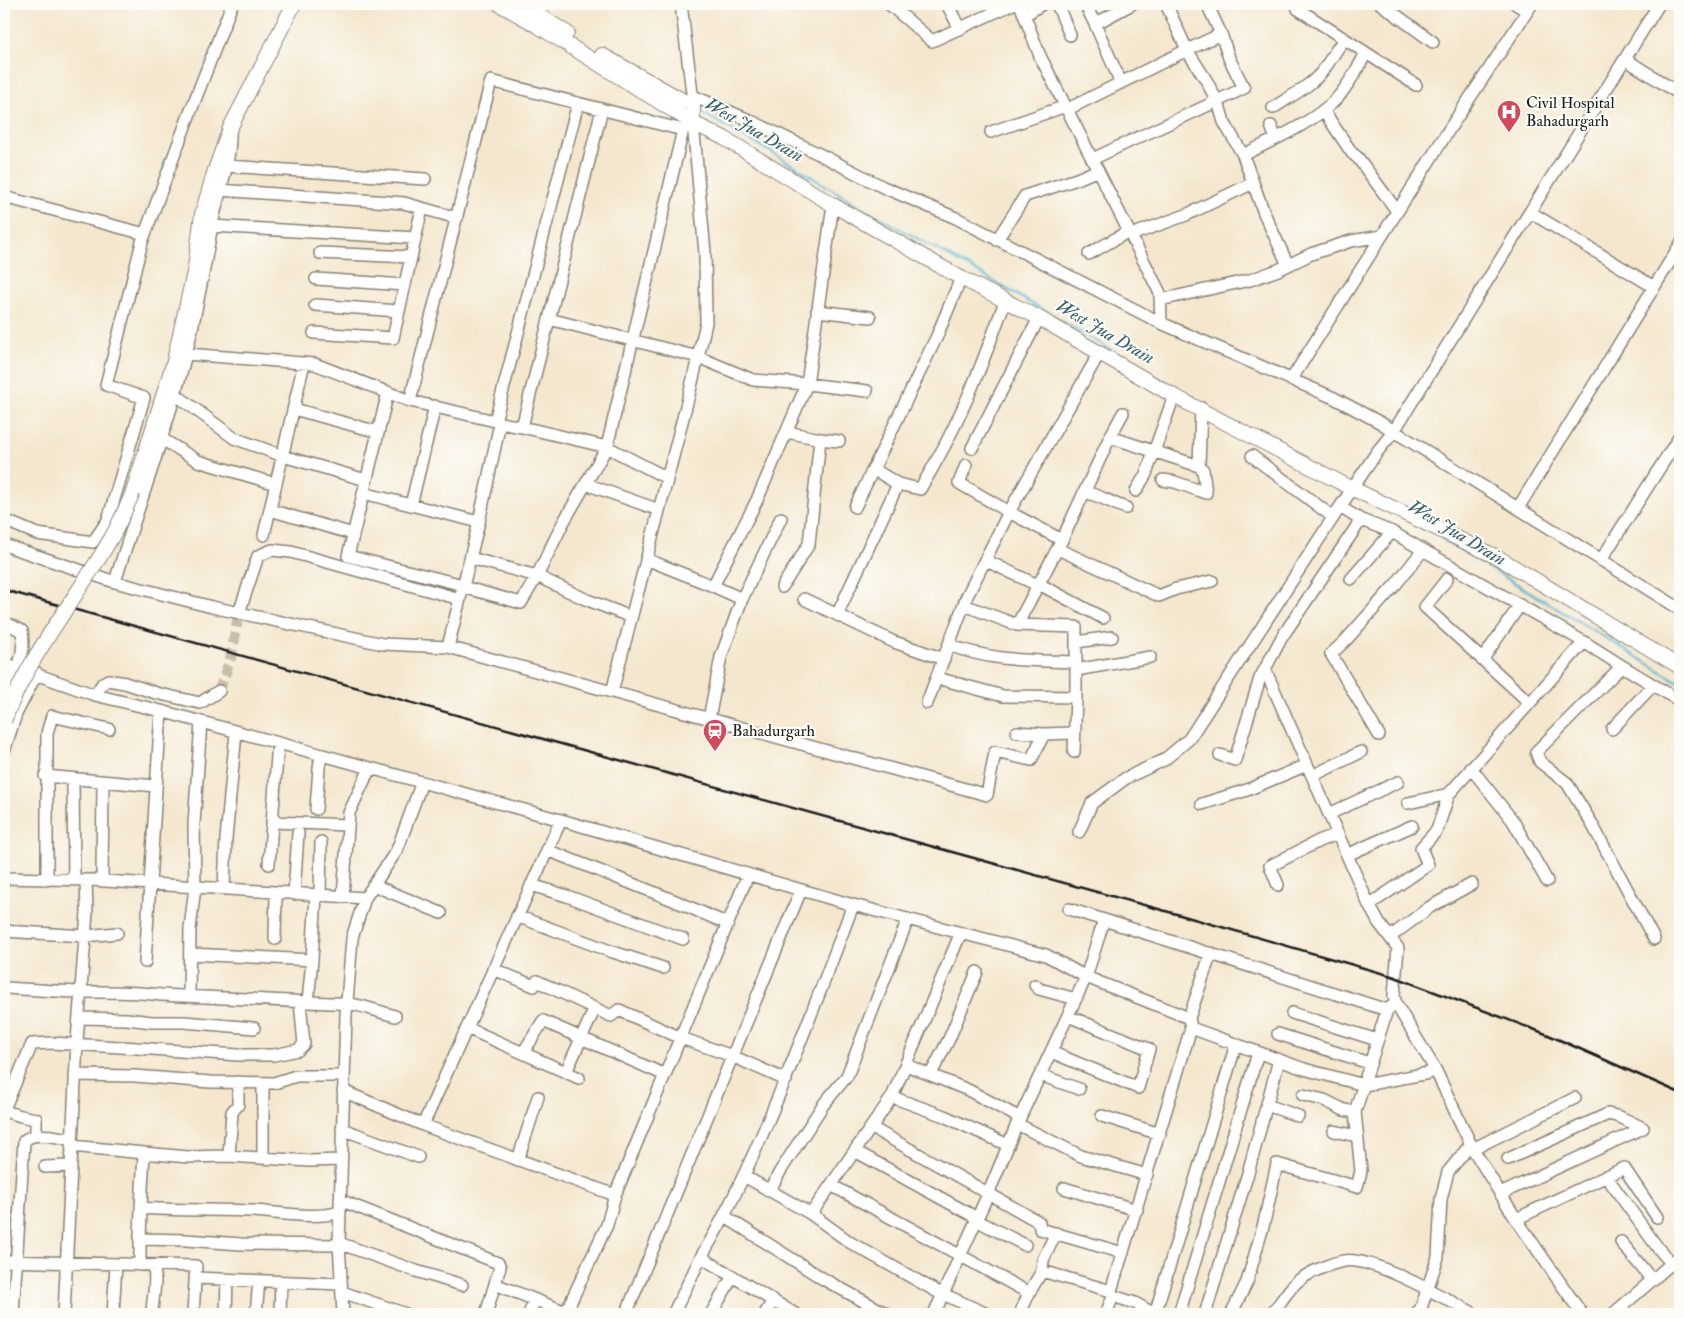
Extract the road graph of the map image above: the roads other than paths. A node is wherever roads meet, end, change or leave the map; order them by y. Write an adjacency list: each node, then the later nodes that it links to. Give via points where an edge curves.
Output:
1 (232, 4): 61 (street)
2 (294, 4): 43 (main road)
3 (499, 4): 41 (main road)
4 (521, 4): 34 (main road, via 602,55)
5 (681, 4): 34 (street)
6 (889, 4): 23 (street, via 932,41)
7 (947, 4): 23 (street)
8 (1013, 4): 23 (street)
9 (1020, 4): 21 (street)
10 (1042, 4): 21 (street)
11 (1057, 4): 25 (street)
12 (1085, 4): 22 (street)
13 (1132, 4): 22 (street)
14 (1166, 4): 28 (street)
15 (1207, 4): 24 (street)
16 (1302, 4): 26 (street, via 1298,9)
17 (1381, 4): 27 (street)
18 (1516, 4): 20 (street)
19 (1658, 4): 30 (street)
20 (1529, 8): 56 (street)
21 (1025, 15): 37 (street, via 1040,56)
22 (1095, 24): 31 (street)
23 (960, 29)
24 (1220, 34): 28 (street); 35 (street, via 1244,88)
25 (1070, 35)
26 (1344, 40): 29 (street); 38 (street, via 1316,78)
27 (1434, 42)
28 (1187, 50): 31 (street); 35 (street)
29 (1366, 53): 32 (street); 40 (street, via 1340,95)
30 (1624, 59): 33 (street); 57 (street)
31 (1121, 83): 37 (street)
32 (1416, 85)
33 (1680, 94)
34 (693, 101): 41 (main road); 64 (street, via 758,124)
35 (1217, 102): 46 (street, via 1224,122); 47 (street)
36 (578, 103): 39 (street); 58 (street, via 491,81); 100 (street)
37 (1067, 108): 44 (street); 47 (street)
38 (1272, 108)
39 (602, 109): 41 (street); 79 (street)
40 (1324, 110): 45 (street); 56 (street)
41 (688, 126): 54 (main road, via 724,138); 84 (street); 87 (street, via 705,253 706,323)
42 (1271, 126): 45 (street)
43 (230, 128): 48 (street, via 231,148); 199 (main road, bridge, via 202,214 195,268 174,361 132,492 110,540 21,679)
44 (991, 132)
45 (1276, 139): 46 (street)
46 (1243, 155): 51 (street)
47 (1093, 159): 49 (street)
48 (226, 166): 50 (street); 52 (street)
49 (1098, 170): 60 (street); 64 (street, via 1026,196)
50 (425, 179)
51 (1253, 183): 60 (street, via 1186,215); 69 (street)
52 (219, 190): 55 (street, via 404,203); 59 (street)
53 (4, 197): 61 (street)
54 (833, 205): 71 (main road); 78 (street)
55 (422, 208): 58 (street); 63 (street)
56 (1397, 211): 62 (street)
57 (1530, 212): 73 (street); 102 (street)
58 (456, 218): 95 (street)
59 (212, 226): 63 (street); 86 (street)
60 (1130, 233): 67 (street); 74 (street, via 1160,293)
61 (145, 234): 138 (street, via 106,385 144,398 108,520 93,542 37,534)
62 (1382, 236): 69 (street, via 1350,241); 89 (street)
63 (415, 238): 68 (street)
64 (997, 240): 82 (street)
65 (1680, 245): 73 (street)
66 (320, 252): 68 (street)
67 (1088, 254)
68 (411, 257): 72 (street)
69 (1288, 265): 74 (street, via 1250,280)
70 (316, 278): 72 (street)
71 (961, 278): 75 (main road); 117 (street, via 937,336)
72 (405, 285): 77 (street)
73 (1654, 287): 132 (street)
74 (1160, 300): 82 (street)
75 (1005, 301): 81 (main road); 123 (street, via 967,401 932,470 920,489)
76 (315, 305): 77 (street)
77 (399, 311): 83 (street, via 393,338)
78 (818, 311): 80 (street); 90 (street)
79 (549, 318): 84 (street); 101 (street)
80 (870, 318)
81 (1039, 318): 85 (main road); 111 (street)
82 (1161, 323): 89 (street)
83 (314, 333)
84 (632, 340): 87 (street); 110 (street)
85 (1100, 352): 94 (main road); 135 (street)
86 (186, 354): 88 (street); 93 (street)
87 (698, 357): 90 (street, via 753,380); 118 (street)
88 (304, 363): 92 (street, via 315,364); 98 (street)
89 (1291, 380): 102 (street, via 1334,398)
90 (806, 384): 91 (street); 104 (street)
91 (867, 391)
92 (388, 392): 95 (street); 103 (street)
93 (175, 394): 107 (street); 113 (street, via 234,438)
94 (1174, 396): 97 (main road); 112 (street)
95 (410, 400): 96 (street)
96 (435, 406): 100 (street); 128 (street)
97 (1201, 408): 116 (street); 124 (main road)
98 (294, 409): 103 (street); 113 (street)
99 (1123, 413): 106 (street)
100 (498, 422): 101 (street); 140 (street)
101 (522, 427): 110 (street)
102 (1394, 431): 124 (street); 132 (street)
103 (378, 432): 119 (street)
104 (787, 432): 108 (street); 158 (street)
105 (1680, 436): 150 (street)
106 (1110, 437): 112 (street); 126 (street)
107 (162, 438): 121 (street, via 198,461); 155 (street)
108 (820, 439): 109 (street); 159 (street, via 809,544)
109 (838, 441)
110 (607, 447): 118 (street); 122 (street)
111 (972, 448)
112 (1154, 451): 116 (street); 125 (street)
113 (283, 456): 119 (street); 121 (street)
114 (1252, 456): 136 (street)
115 (966, 465): 135 (street, via 959,484)
116 (1199, 466): 120 (street, via 1203,470 1206,493)
117 (873, 468): 123 (street); 129 (street)
118 (667, 478): 134 (street)
119 (366, 480): 127 (street)
120 (1163, 480)
121 (276, 484): 133 (street)
122 (586, 484): 134 (street); 151 (street)
123 (898, 484): 167 (street)
124 (1351, 488): 130 (street); 183 (main road, via 1499,558)
125 (1136, 491)
126 (1084, 492): 131 (street); 145 (street)
127 (363, 493): 128 (street); 142 (street)
128 (411, 504): 140 (street)
129 (855, 507)
130 (1340, 507): 136 (street); 139 (street)
131 (1126, 508)
132 (1518, 508): 150 (street)
133 (270, 510): 142 (street); 143 (street)
134 (659, 510): 148 (street)
135 (1009, 512): 145 (street); 149 (street)
136 (1332, 517): 233 (street, via 1189,739 1164,760 1126,778 1092,803)
137 (781, 518): 161 (street)
138 (4, 520)
139 (1361, 520): 141 (street); 185 (street, via 1282,637)
140 (479, 522): 147 (street)
141 (1392, 532): 146 (street); 152 (street)
142 (353, 534): 157 (street, via 348,556)
143 (264, 535)
144 (4, 545): 155 (street)
145 (1060, 545): 154 (street, via 1159,596); 156 (street)
146 (1422, 550): 164 (street); 207 (street, via 1396,584 1330,654)
147 (470, 558): 151 (street); 157 (street)
148 (646, 559): 158 (street); 168 (street)
149 (985, 560): 156 (street); 163 (street)
150 (1601, 560): 165 (street)
151 (537, 576): 157 (street, via 521,603); 168 (street)
152 (1352, 579)
153 (1447, 579): 179 (street, via 1425,607)
154 (1212, 581)
155 (115, 582): 166 (street)
156 (1039, 584): 169 (street); 171 (street)
157 (463, 586): 160 (street)
158 (713, 586): 161 (street)
159 (782, 587)
160 (460, 599): 166 (street, via 290,552 272,550 258,556); 176 (street)
161 (742, 599): 198 (street, via 721,657)
162 (804, 600): 167 (street)
163 (964, 605): 171 (street); 175 (street)
164 (1520, 606): 174 (street); 179 (street)
165 (1680, 609)
166 (240, 613): 176 (street, via 383,644)
167 (837, 615): 178 (street, via 894,642)
168 (631, 617): 190 (street)
169 (1103, 618)
170 (4, 622): 184 (street, via 22,631 24,642)
171 (1017, 624): 173 (street, via 1076,627)
172 (1112, 637): 173 (street)
173 (1076, 642): 181 (street)
174 (1584, 642): 182 (street); 196 (street)
175 (949, 645): 178 (street); 181 (street, via 996,658)
176 (448, 647): 190 (street)
177 (1150, 657): 181 (street)
178 (944, 660): 187 (street)
179 (1482, 660): 196 (street)
180 (4, 662): 184 (street)
181 (1076, 666): 192 (street)
182 (1622, 666): 188 (street); 275 (street, via 1536,752 1540,762 1566,783 1592,824)
183 (1680, 667)
184 (20, 668): 186 (street); 193 (street)
185 (1265, 669): 213 (street, via 1235,760); 214 (street)
186 (37, 673): 191 (street); 209 (street, via 16,714)
187 (937, 678): 192 (street, via 1003,696); 195 (street)
188 (1653, 685): 194 (street); 202 (street)
189 (219, 691): 191 (street, via 200,703 108,680)
190 (612, 692): 198 (street)
191 (95, 695): 197 (street)
192 (1076, 697): 205 (street)
193 (4, 700)
194 (1680, 701)
195 (927, 703)
196 (1530, 703): 216 (street)
197 (161, 711): 200 (street); 223 (street)
198 (709, 719): 206 (street, via 987,795 995,752 1031,760)
199 (4, 721)
200 (201, 722): 203 (street); 252 (street, via 194,824)
201 (109, 729): 217 (street, via 52,716 47,733)
202 (1612, 729)
203 (236, 732): 208 (street); 253 (street)
204 (1017, 732): 206 (street)
205 (1074, 733): 206 (street); 210 (street)
206 (1044, 734)
207 (1379, 735)
208 (278, 743): 212 (street); 230 (street)
209 (4, 751)
210 (1074, 752)
211 (1361, 752): 218 (street)
212 (322, 755): 215 (street); 227 (street)
213 (1220, 755)
214 (1307, 764): 218 (street); 226 (street, via 1247,790)
215 (370, 768): 221 (street); 231 (street, via 349,813)
216 (1471, 768): 224 (street); 246 (street, via 1513,821)
217 (46, 776): 219 (street); 242 (street)
218 (1312, 776): 228 (street)
219 (73, 778): 220 (street); 243 (street)
220 (103, 781): 223 (street); 245 (street)
221 (422, 782): 229 (street); 250 (street, via 397,850)
222 (1398, 782): 228 (street)
223 (156, 786): 247 (street)
224 (1449, 794): 225 (street); 261 (street, via 1437,830 1421,848 1428,865)
225 (1408, 802)
226 (1202, 804)
227 (316, 808)
228 (1329, 814): 235 (street)
229 (561, 820): 237 (street); 240 (street)
230 (272, 822): 231 (street); 239 (street)
231 (348, 825): 258 (street)
232 (1412, 826): 238 (street)
233 (1079, 832)
234 (298, 834): 256 (street)
235 (1338, 834): 238 (street); 251 (street, via 1270,866)
236 (321, 842): 257 (street)
237 (547, 850): 248 (street); 267 (street)
238 (1347, 855): 261 (street)
239 (269, 864)
240 (748, 875): 254 (street); 267 (street)
241 (4, 878): 242 (street)
242 (47, 880): 243 (street)
243 (74, 880): 244 (street)
244 (86, 880): 245 (street); 270 (street)
245 (102, 881): 247 (street)
246 (1547, 881)
247 (150, 884): 252 (street); 279 (street)
248 (531, 884): 264 (street); 274 (street)
249 (1472, 884): 272 (street, via 1430,907)
250 (373, 885): 259 (street); 263 (street)
251 (1278, 885)
252 (195, 887): 253 (street); 277 (street)
253 (224, 889): 255 (street)
254 (801, 890): 260 (street); 309 (street)
255 (276, 893): 256 (street); 273 (street)
256 (294, 894): 257 (street)
257 (318, 895): 258 (street); 278 (street)
258 (343, 897): 259 (street)
259 (365, 898): 290 (street, via 352,938)
260 (853, 905): 265 (street); 321 (street)
261 (1369, 905): 272 (street)
262 (1069, 909): 266 (street)
263 (441, 913)
264 (517, 916): 280 (street); 281 (street)
265 (908, 919): 283 (street, via 1046,955); 362 (street, via 847,1076 823,1105)
266 (1104, 920): 276 (street); 283 (street)
267 (728, 924): 302 (street)
268 (4, 931): 270 (street)
269 (117, 933): 270 (street)
270 (85, 936): 286 (street)
271 (959, 937): 312 (street)
272 (1390, 937): 291 (street, via 1398,948)
273 (276, 939)
274 (683, 939)
275 (1654, 939)
276 (1211, 953): 291 (street); 297 (street)
277 (190, 954): 278 (street); 287 (street)
278 (312, 960): 289 (street)
279 (145, 962)
280 (663, 968)
281 (493, 969): 292 (street, via 534,986 537,981); 299 (street)
282 (977, 972): 315 (street)
283 (1086, 977): 288 (street); 297 (street)
284 (1035, 985): 288 (street)
285 (4, 988): 286 (street)
286 (80, 992): 287 (street, via 135,991); 296 (street)
287 (190, 996): 289 (street)
288 (1076, 999): 295 (street)
289 (304, 1002): 290 (street); 305 (street, via 304,1044 298,1050 238,1055)
290 (347, 1002): 294 (street); 319 (street)
291 (1391, 1007): 303 (street); 313 (street)
292 (595, 1008): 301 (street); 302 (street, via 612,1016 619,1010)
293 (1292, 1013): 303 (street)
294 (395, 1016)
295 (1068, 1016): 306 (street); 306 (street, via 1150,1049 1138,1088)
296 (79, 1018): 298 (street); 305 (street)
297 (1190, 1023): 304 (street); 341 (street)
298 (254, 1028)
299 (467, 1028): 308 (street); 337 (street)
300 (1278, 1034): 311 (street)
301 (581, 1038): 308 (street, via 543,1021); 314 (street); 317 (street)
302 (680, 1038): 309 (street); 317 (street)
303 (1377, 1040): 311 (street)
304 (1236, 1044): 307 (street); 430 (street)
305 (77, 1045): 316 (street); 332 (street, via 32,1044)
306 (1051, 1052): 318 (street)
307 (1258, 1052): 310 (street); 431 (street)
308 (523, 1053): 314 (street)
309 (732, 1056): 321 (street); 420 (street)
310 (1279, 1060): 324 (street); 331 (street)
311 (1370, 1063): 324 (street)
312 (906, 1065): 315 (street); 329 (street)
313 (1435, 1069): 324 (street, via 1429,1073); 346 (street)
314 (566, 1072): 320 (street)
315 (931, 1074): 336 (street, via 968,1090)
316 (75, 1075): 322 (street); 344 (street)
317 (665, 1075): 365 (street)
318 (1040, 1075): 325 (street); 336 (street)
319 (343, 1076): 323 (street, via 296,1076); 326 (street)
320 (579, 1078)
321 (786, 1080): 358 (street)
322 (238, 1082): 323 (street); 349 (street, via 238,1105 232,1112)
323 (263, 1083): 351 (street)
324 (1364, 1085): 333 (street)
325 (1079, 1088)
326 (342, 1091): 337 (street); 338 (street)
327 (1303, 1095): 333 (street)
328 (538, 1097): 354 (street)
329 (892, 1097): 339 (street); 345 (street)
330 (1575, 1098): 346 (street)
331 (1267, 1105): 335 (street); 432 (street)
332 (4, 1110): 342 (street, via 36,1119)
333 (1355, 1112): 343 (street)
334 (1102, 1116): 341 (street)
335 (1298, 1116)
336 (1019, 1121): 345 (street); 357 (street, via 1082,1156)
337 (423, 1125): 354 (street)
338 (342, 1128): 350 (street); 353 (street)
339 (872, 1128): 347 (street); 363 (street)
340 (1334, 1131): 343 (street)
341 (1160, 1134): 357 (street)
342 (36, 1135): 344 (street); 384 (street, via 24,1141)
343 (1357, 1136): 433 (street, via 1361,1171 1357,1187 1277,1164 1246,1282)
344 (72, 1143): 348 (street); 355 (street)
345 (1008, 1145): 363 (street)
346 (1472, 1146): 364 (street); 400 (street, via 1448,1172 1441,1199 1438,1257)
347 (855, 1151): 360 (street); 373 (street)
348 (144, 1153): 349 (street); 367 (street)
349 (229, 1156): 351 (street)
350 (418, 1157)
351 (263, 1158): 353 (street)
352 (1508, 1159): 364 (street, via 1608,1114 1643,1128)
353 (341, 1160): 366 (street)
354 (518, 1160): 365 (street)
355 (71, 1166): 356 (street); 386 (street)
356 (45, 1167)
357 (1147, 1175): 368 (street)
358 (744, 1176): 362 (street); 371 (street)
359 (1606, 1176): 372 (street, via 1624,1168); 374 (street); 383 (street, via 1658,1248)
360 (831, 1185): 370 (street); 381 (street)
361 (1064, 1188): 368 (street)
362 (769, 1191): 370 (street)
363 (989, 1192): 373 (street); 375 (street, via 1008,1207 1039,1222 1040,1229)
364 (1500, 1194): 374 (street)
365 (615, 1195): 408 (street, via 607,1226)
366 (340, 1200): 369 (street); 398 (street, via 498,1263 500,1267)
367 (141, 1208): 369 (street, via 332,1215); 376 (street)
368 (1137, 1210): 380 (street)
369 (339, 1212): 378 (street)
370 (811, 1214): 402 (street, via 851,1243)
371 (724, 1216): 382 (street); 425 (street, via 825,1280)
372 (1657, 1217)
373 (976, 1219): 379 (street); 381 (street)
374 (1516, 1219): 436 (street)
375 (1056, 1233): 380 (street); 390 (street, via 1043,1260)
376 (140, 1239): 378 (street); 388 (street)
377 (1621, 1242): 394 (street)
378 (339, 1244): 397 (street); 399 (street)
379 (1024, 1245)
380 (1123, 1253): 401 (street)
381 (959, 1256): 402 (street); 403 (street)
382 (700, 1257): 391 (street); 421 (street)
383 (1676, 1259): 394 (street)
384 (18, 1260): 385 (street); 386 (street); 409 (street)
385 (4, 1261)
386 (66, 1262): 387 (street); 410 (street)
387 (116, 1264): 388 (street); 411 (street)
388 (140, 1266): 389 (street)
389 (153, 1266): 392 (street, via 196,1266); 412 (street, via 156,1274)
390 (1042, 1272): 401 (street); 403 (street)
391 (733, 1276): 405 (street); 422 (street)
392 (195, 1278): 393 (street); 413 (street)
393 (227, 1280): 395 (street); 414 (street)
394 (1652, 1280): 437 (street)
395 (259, 1281): 396 (street); 415 (street)
396 (282, 1283): 399 (street); 416 (street)
397 (462, 1284)
398 (494, 1284): 404 (street); 418 (street)
399 (342, 1288): 407 (street); 417 (street)
400 (1426, 1290): 406 (street, via 1387,1270 1344,1261 1296,1282); 434 (street); 435 (street)
401 (1112, 1293): 429 (street); 430 (street)
402 (943, 1294): 426 (street); 427 (street)
403 (1029, 1294): 428 (street)
404 (535, 1300): 408 (street); 419 (street)
405 (773, 1300): 423 (street); 424 (street)
406 (1274, 1311)
407 (344, 1313)
408 (568, 1313)
409 (13, 1314)
410 (64, 1314)
411 (113, 1314)
412 (152, 1314)
413 (193, 1314)
414 (226, 1314)
415 (256, 1314)
416 (280, 1314)
417 (406, 1314)
418 (486, 1314)
419 (529, 1314)
420 (626, 1314)
421 (673, 1314)
422 (711, 1314)
423 (765, 1314)
424 (795, 1314)
425 (887, 1314)
426 (934, 1314)
427 (987, 1314)
428 (1020, 1314)
429 (1106, 1314)
430 (1154, 1314)
431 (1180, 1314)
432 (1205, 1314)
433 (1231, 1314)
434 (1416, 1314)
435 (1476, 1314)
436 (1582, 1314)
437 (1613, 1314)

